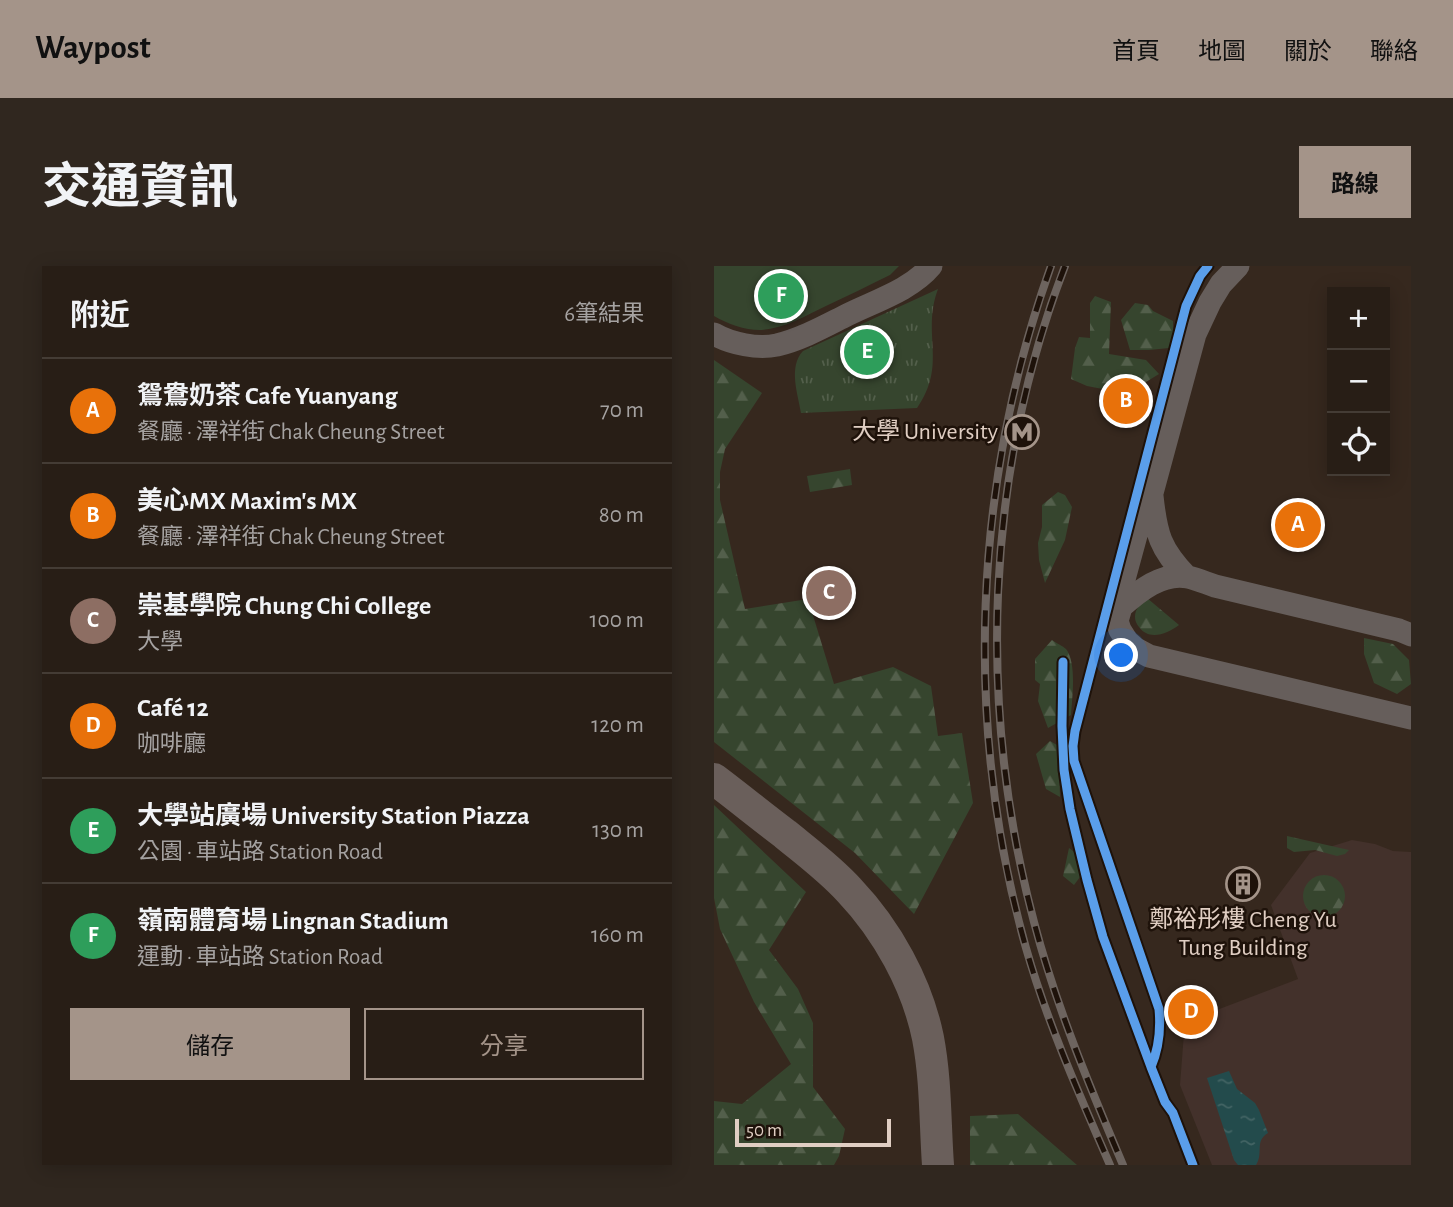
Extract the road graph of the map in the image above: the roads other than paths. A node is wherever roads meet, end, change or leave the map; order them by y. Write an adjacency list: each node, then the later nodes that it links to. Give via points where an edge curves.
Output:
1 (931, 266): 3 (street, via 907,286 802,337 757,346)
2 (1238, 266): 4 (street, via 1210,302 1195,334)
3 (714, 334)
4 (1152, 493): 5 (street, via 1158,536 1172,562); 6 (street, via 1122,583)
5 (1187, 577): 6 (street, via 1154,583); 7 (street)
6 (1121, 607): 8 (street, via 1120,630 1127,641 1149,656)
7 (1411, 635)
8 (1411, 718)
9 (714, 779): 10 (main road, via 818,860 872,915 890,943 928,1034)
10 (938, 1165)

